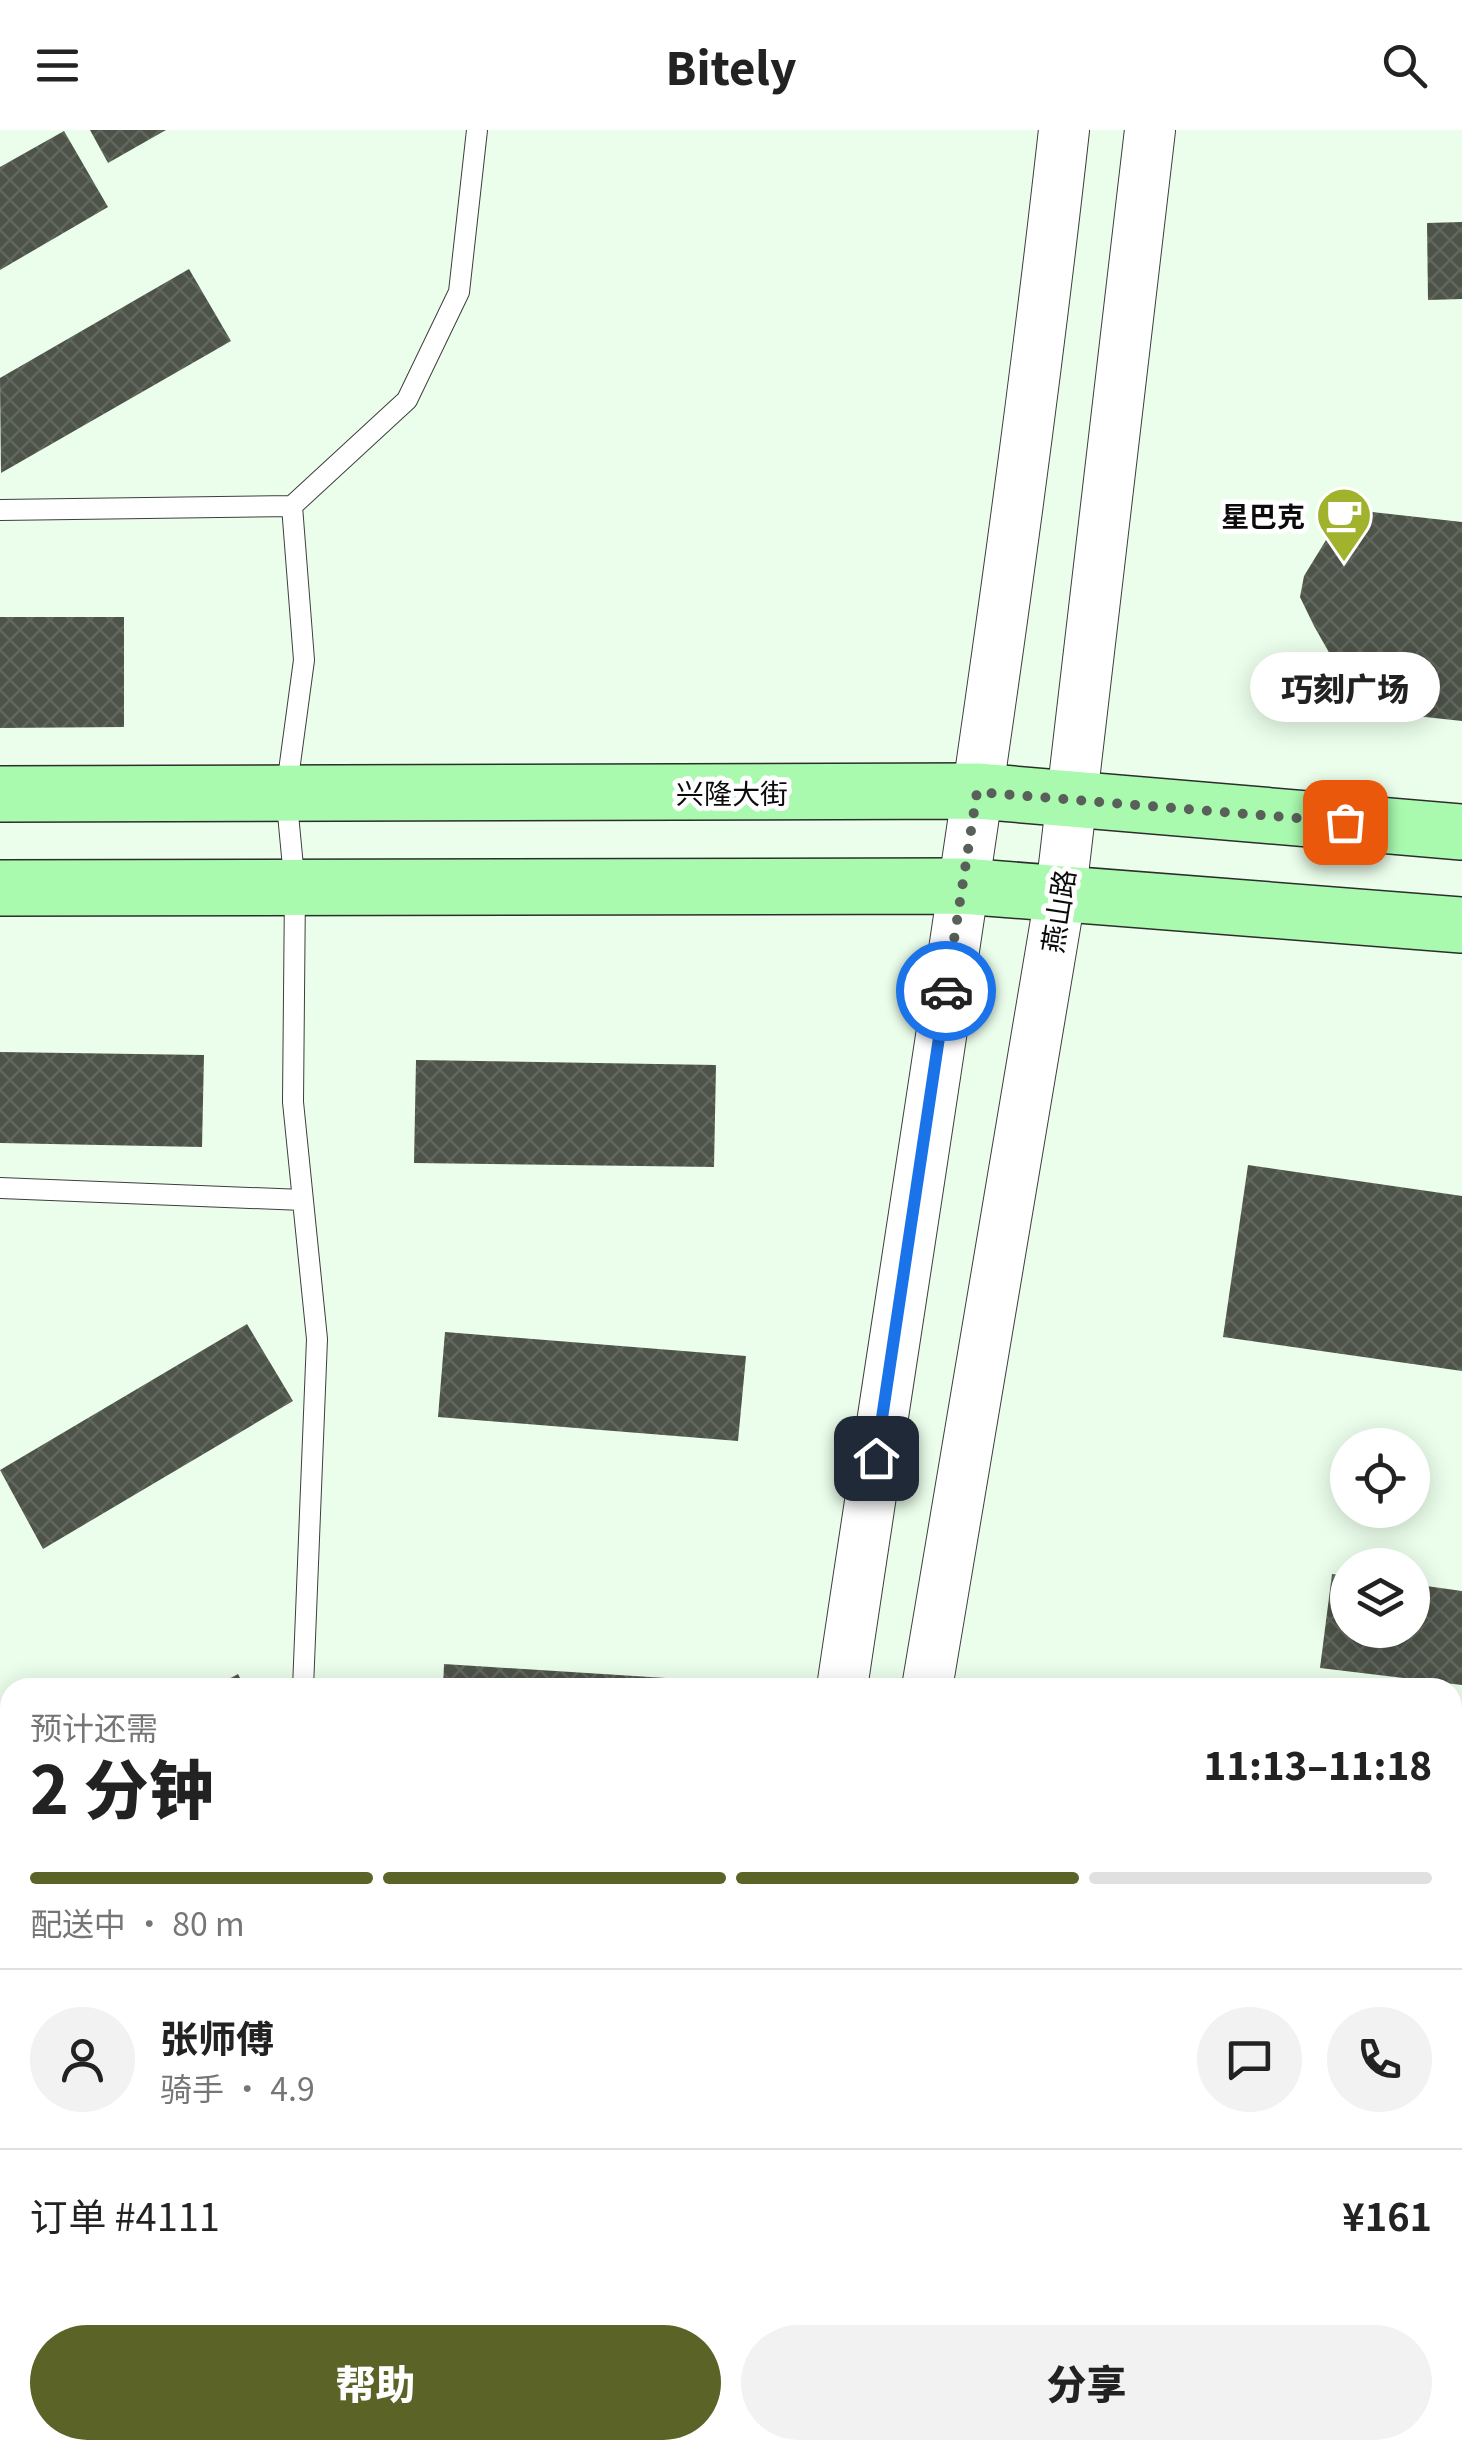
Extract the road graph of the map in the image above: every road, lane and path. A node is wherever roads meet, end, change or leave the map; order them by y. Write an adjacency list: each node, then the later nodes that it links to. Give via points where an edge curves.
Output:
1 (478, 130): 4 (lane, via 459,292 407,400)
2 (1064, 130): 6 (street)
3 (1150, 130): 9 (street, 燕山路)
4 (292, 506): 5 (lane); 7 (lane, via 304,660)
5 (0, 510)
6 (977, 792): 7 (main road, 兴隆大街); 9 (main road, 兴隆大街); 11 (street)
7 (286, 793): 8 (main road, 兴隆大街); 13 (lane)
8 (0, 794)
9 (1072, 800): 10 (main road, 兴隆大街); 14 (street, 燕山路)
10 (1462, 832)
11 (962, 886): 13 (main road); 14 (main road); 19 (street)
12 (0, 888): 13 (main road)
13 (295, 888): 17 (lane, via 293,1102)
14 (1061, 891): 15 (main road); 20 (street, 燕山路)
15 (1462, 925)
16 (0, 1188): 17 (lane)
17 (303, 1200): 18 (lane, via 317,1340)
18 (303, 1678)
19 (843, 1678)
20 (929, 1678)

